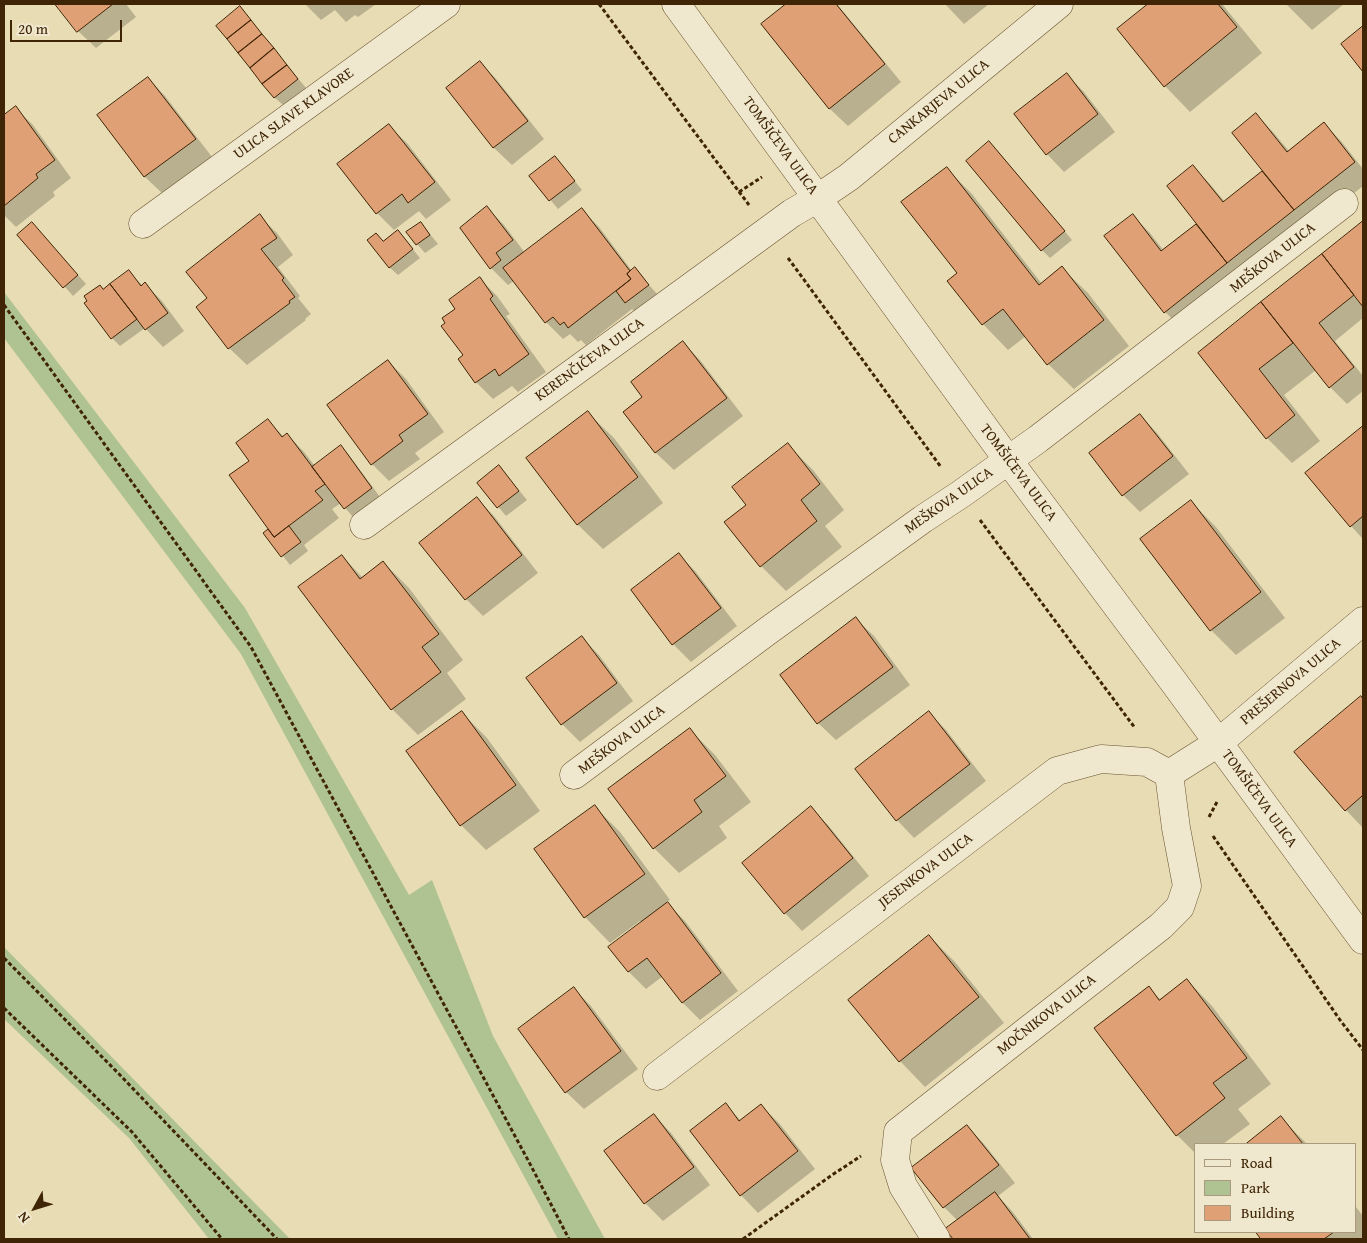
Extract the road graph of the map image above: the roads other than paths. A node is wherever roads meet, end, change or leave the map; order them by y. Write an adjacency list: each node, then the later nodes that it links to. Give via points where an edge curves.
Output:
1 (446, 4): 6 (street, ULICA SLAVE KLAVORE)
2 (676, 4): 4 (street, TOMŠIČEVA ULICA)
3 (1059, 4): 4 (street, CANKARJEVA ULICA, via 849,177)
4 (818, 198): 7 (street, TOMŠIČEVA ULICA); 8 (street, KERENČIČEVA ULICA, via 767,230)
5 (1344, 203): 7 (street, MEŠKOVA ULICA)
6 (143, 224)
7 (1008, 460): 10 (street, TOMŠIČEVA ULICA); 12 (street, MEŠKOVA ULICA, via 769,630)
8 (364, 525)
9 (1363, 621): 10 (street, PREŠERNOVA ULICA)
10 (1218, 743): 11 (street); 13 (street, TOMŠIČEVA ULICA)
11 (1169, 774): 14 (street, JESENKOVA ULICA, via 1147,762 1101,760 1057,771); 15 (street, MOČNIKOVA ULICA, via 1187,886 1180,907 1161,926 898,1132 895,1160 904,1186)
12 (574, 775)
13 (1363, 940)
14 (657, 1076)
15 (936, 1239)

